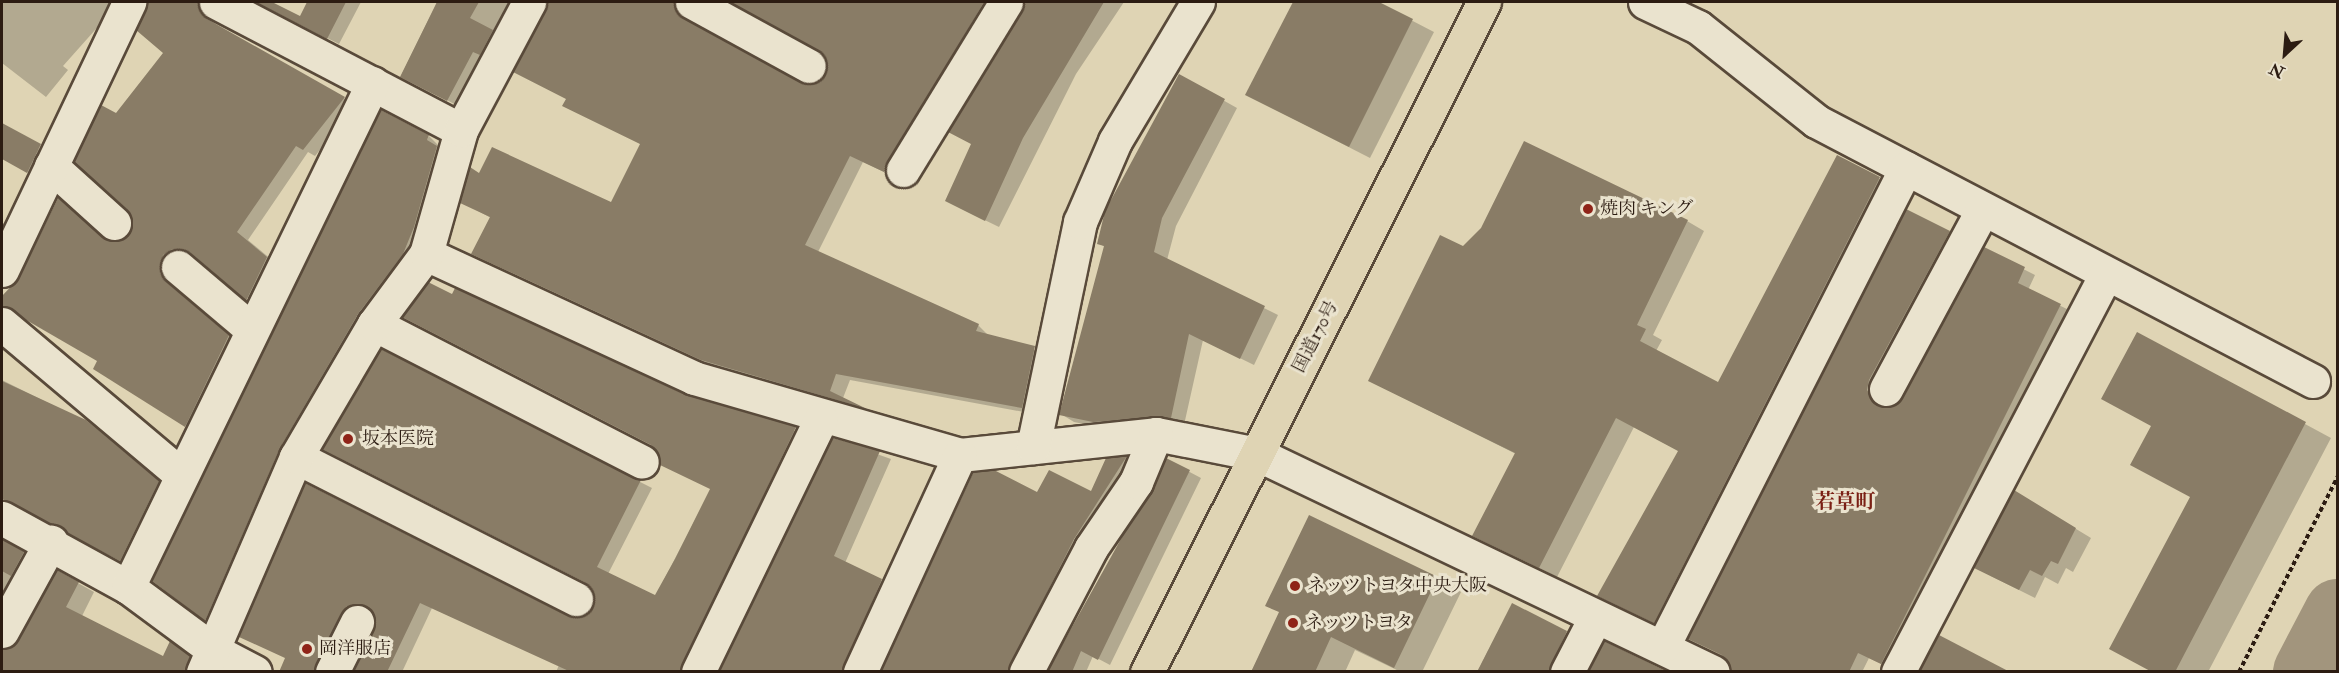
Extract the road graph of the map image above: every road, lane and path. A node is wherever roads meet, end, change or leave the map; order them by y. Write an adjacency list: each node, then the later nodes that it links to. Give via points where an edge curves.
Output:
1 (129, 2): 12 (street)
2 (217, 2): 10 (street)
3 (529, 2): 11 (street)
4 (692, 2): 9 (street)
5 (1006, 2): 14 (street)
6 (1198, 2): 28 (street, via 1115,141 1080,222)
7 (1484, 2): 29 (highway, 国道170号)
8 (1645, 2): 13 (street, via 1698,27 1816,121)
9 (809, 66)
10 (372, 83): 11 (street); 23 (street)
11 (461, 130): 17 (street)
12 (51, 166): 16 (street); 19 (street)
13 (1906, 168): 15 (street); 42 (street)
14 (903, 170)
15 (1983, 208): 20 (street); 25 (street)
16 (114, 223)
17 (426, 254): 22 (street); 26 (street, via 694,378)
18 (178, 267): 23 (street)
19 (2, 270)
20 (2106, 274): 24 (street); 52 (street)
21 (2, 324): 33 (street)
22 (374, 324): 31 (street); 32 (street)
23 (251, 329): 33 (street)
24 (2313, 381)
25 (1886, 389)
26 (821, 419): 30 (street); 46 (street)
27 (1156, 434): 28 (street); 29 (street); 48 (street, via 1136,482 1091,548)
28 (1033, 447): 30 (street)
29 (1257, 454): 39 (street); 49 (highway, 国道170号)
30 (960, 455): 47 (street)
31 (296, 457): 38 (street); 43 (street)
32 (642, 462)
33 (180, 474): 37 (street)
34 (2337, 476): 53 (path)
35 (2, 518): 36 (street)
36 (51, 542): 37 (street); 41 (street)
37 (128, 587): 43 (street)
38 (576, 599)
39 (1595, 618): 42 (street); 50 (street)
40 (357, 622): 45 (street)
41 (2, 631)
42 (1664, 646): 51 (street)
43 (208, 661): 44 (street)
44 (255, 672)
45 (332, 672)
46 (698, 672)
47 (860, 672)
48 (1026, 672)
49 (1147, 672)
50 (1568, 672)
51 (1713, 672)
52 (1898, 672)
53 (2239, 672)

